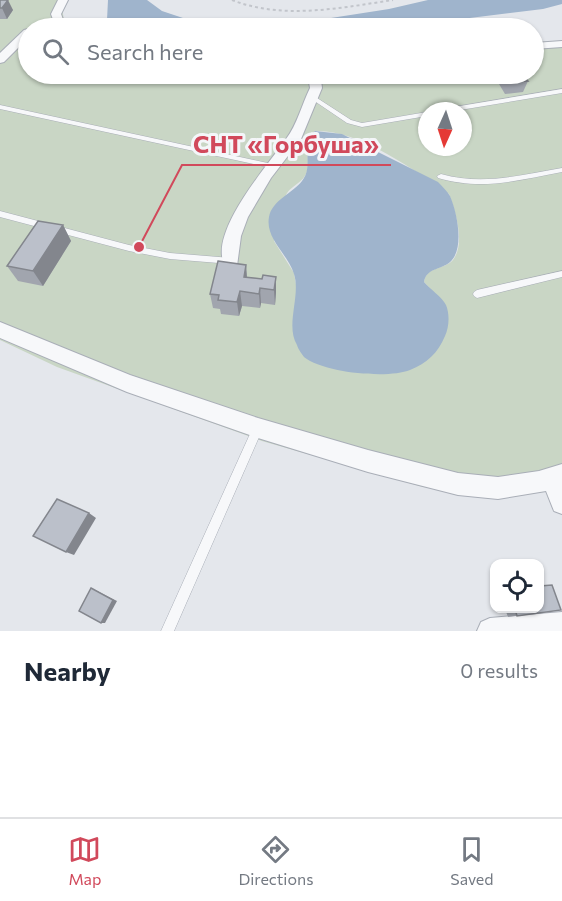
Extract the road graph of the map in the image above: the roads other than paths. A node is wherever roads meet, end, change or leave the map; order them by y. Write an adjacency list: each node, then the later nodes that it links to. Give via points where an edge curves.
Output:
1 (63, 0): 2 (street)
2 (48, 18)
3 (18, 42): 6 (street)
4 (562, 44): 5 (street)
5 (544, 45)
6 (0, 59)
7 (316, 84): 9 (street)
8 (562, 91): 10 (lane)
9 (312, 97): 12 (lane, via 349,122 362,124); 13 (street, via 294,139)
10 (472, 106)
11 (0, 107): 13 (lane)
12 (418, 115)
13 (272, 166): 17 (street, via 240,217 233,236)
14 (562, 170): 15 (lane, via 482,183)
15 (441, 176)
16 (0, 213): 17 (lane, via 129,248)
17 (231, 261)
18 (562, 274): 19 (lane)
19 (477, 294)
20 (0, 330): 21 (street, via 127,383)
21 (258, 428): 22 (street, via 458,484 498,488); 25 (lane)
22 (557, 477): 23 (street)
23 (562, 503)
24 (562, 625): 26 (street)
25 (167, 631)
26 (490, 631)

